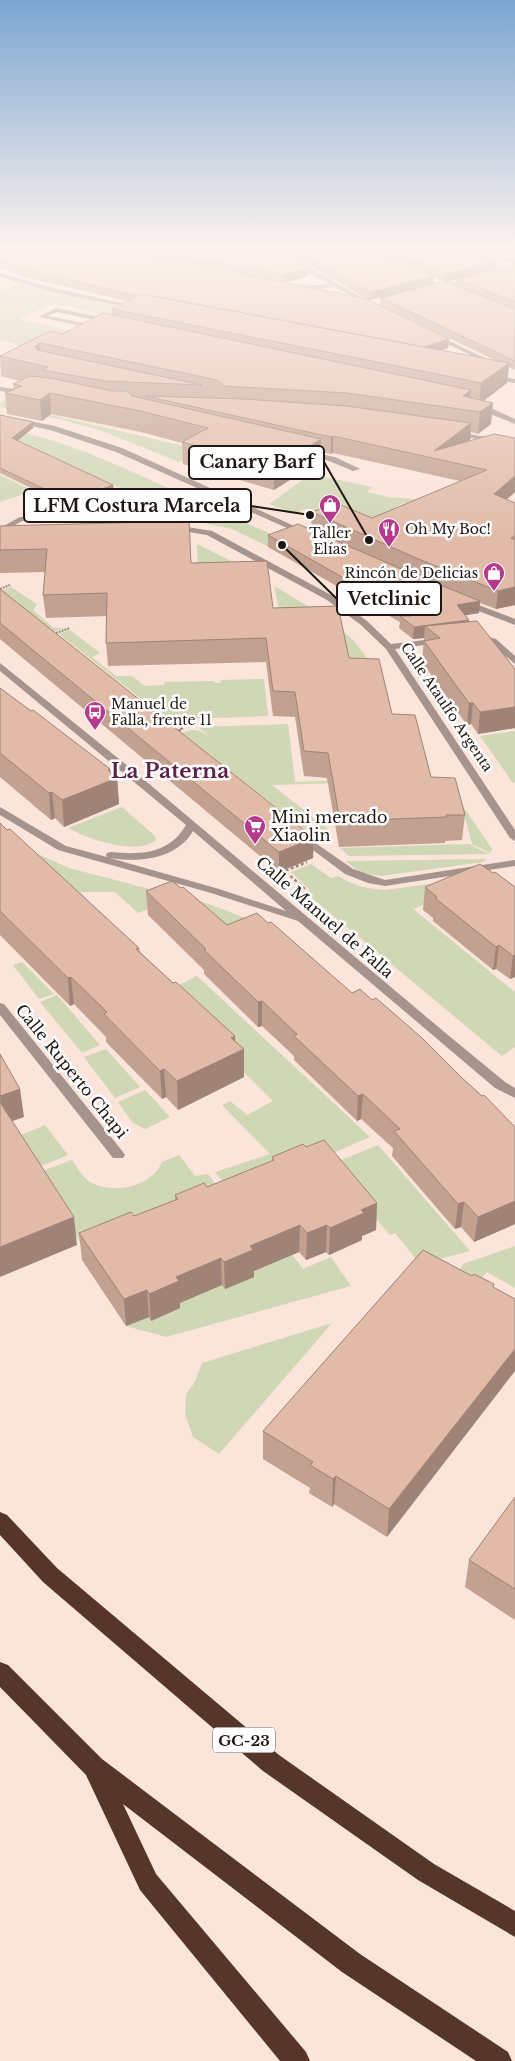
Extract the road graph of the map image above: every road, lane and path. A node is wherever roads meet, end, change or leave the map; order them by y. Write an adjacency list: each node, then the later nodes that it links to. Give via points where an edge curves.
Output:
1 (453, 345): 2 (street)
2 (459, 348): 3 (street); 4 (street)
3 (447, 352)
4 (502, 368)
5 (480, 376): 6 (street)
6 (515, 381)
7 (0, 388): 8 (street, via 33,393)
8 (0, 395)
9 (471, 407): 11 (street)
10 (0, 417): 20 (street, via 52,428 119,450)
11 (515, 422)
12 (450, 432): 13 (street)
13 (514, 443)
14 (294, 450): 15 (street, via 332,459)
15 (356, 469)
16 (179, 492): 17 (path, via 160,502)
17 (185, 511)
18 (2, 528): 19 (street, Calle Ataulfo Argenta, via 6,535); 29 (street, Calle Ataulfo Argenta, via 20,520 137,518 159,520 162,528 209,533 330,598)
19 (25, 534)
20 (315, 537)
21 (10, 585): 22 (path)
22 (0, 589)
23 (456, 599): 24 (street)
24 (514, 622)
25 (70, 628): 26 (path)
26 (56, 633)
27 (472, 636): 30 (street, via 493,641)
28 (445, 640): 29 (street)
29 (389, 647): 35 (street, Calle Ataulfo Argenta)
30 (515, 661)
31 (0, 666): 36 (street, Calle Manuel de Falla)
32 (192, 725): 33 (path, via 182,717 172,721 183,729)
33 (178, 731)
34 (0, 810): 39 (street)
35 (510, 823): 38 (street, Calle Ataulfo Argenta)
36 (191, 825): 39 (street, via 180,843 166,851 125,857); 43 (street, Calle Manuel de Falla)
37 (291, 828): 41 (street, via 337,865 364,880 386,883)
38 (515, 838)
39 (62, 848): 43 (street, via 215,891)
40 (312, 860): 42 (path, via 284,871 305,889)
41 (515, 862)
42 (300, 891)
43 (302, 920): 45 (street, Calle Manuel de Falla, via 500,1086)
44 (0, 1007): 46 (street, Calle Ruperto Chapi)
45 (515, 1094)
46 (118, 1155)
47 (0, 1521): 50 (highway, GC-23, via 50,1575 271,1763 426,1872)
48 (0, 1672): 49 (highway)
49 (94, 1767): 51 (highway, via 148,1882); 52 (highway, via 351,1963)
50 (515, 1925)
51 (297, 2061)
52 (499, 2061)

